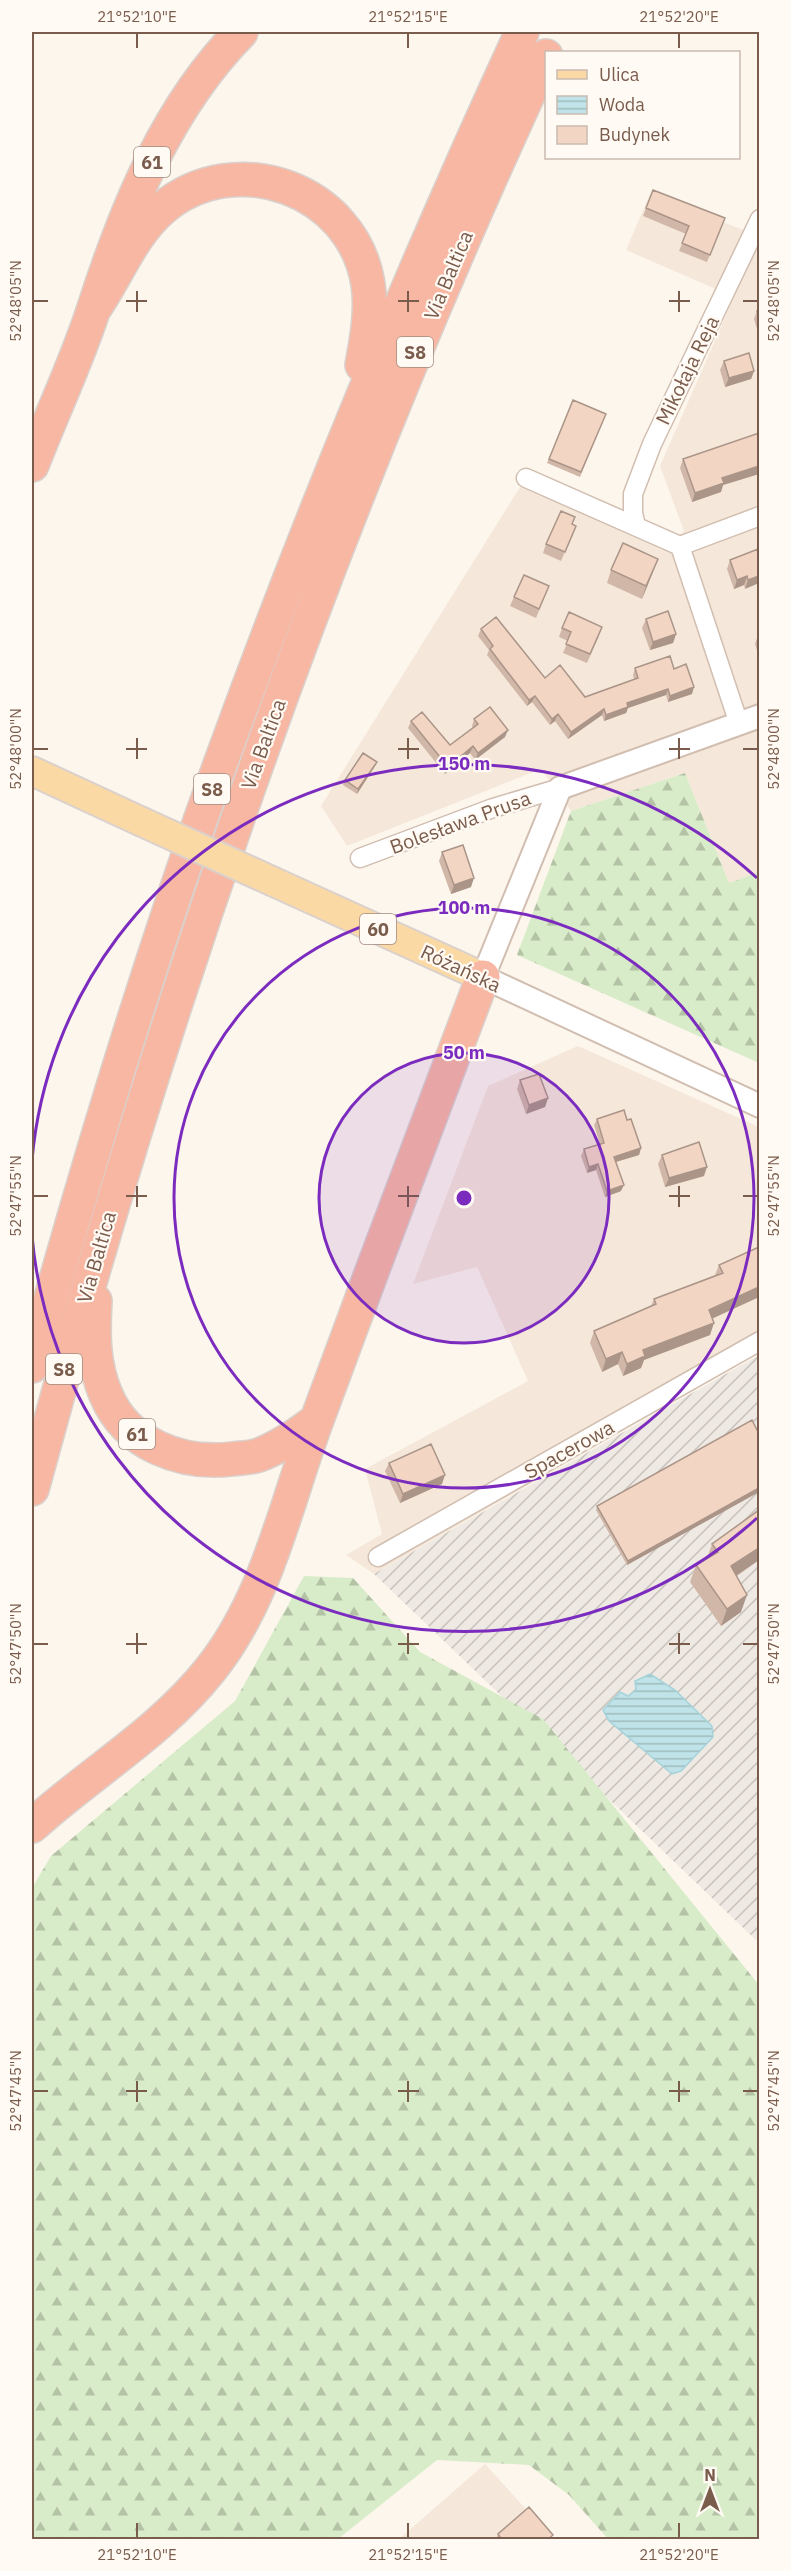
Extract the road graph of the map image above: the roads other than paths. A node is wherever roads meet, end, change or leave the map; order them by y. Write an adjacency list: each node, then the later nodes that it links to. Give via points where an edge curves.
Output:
1 (241, 32): 7 (highway, 61, via 168,129 104,270)
2 (522, 32): 8 (highway, Via Baltica / S8, via 410,281)
3 (558, 32): 4 (highway, Via Baltica / S8)
4 (548, 51)
5 (545, 59): 20 (highway, Via Baltica / S8, via 410,366 296,653 212,886)
6 (759, 219): 12 (street, Mikołaja Reja, via 652,444 633,494)
7 (94, 309): 8 (highway, via 134,242 162,208 191,190 223,180 260,179 284,184 323,207 342,227 358,253 368,282 368,320); 9 (highway, 61)
8 (351, 424): 22 (highway, Via Baltica / S8, via 193,844 101,1126)
9 (32, 465)
10 (526, 478): 12 (street)
11 (759, 516): 13 (street)
12 (636, 526): 13 (street)
13 (680, 546): 14 (street)
14 (749, 720): 16 (street, Bolesława Prusa)
15 (32, 771): 18 (main road, Różańska / 60, bridge)
16 (561, 788): 17 (street, Bolesława Prusa, via 493,808); 18 (street, Bolesława Prusa)
17 (360, 858)
18 (483, 977): 19 (street, Różańska); 23 (highway, 61)
19 (759, 1106)
20 (98, 1250): 23 (highway, 61, via 93,1336 96,1360 116,1413 138,1436 175,1456 225,1460 257,1456 297,1437); 24 (highway, Via Baltica / S8)
21 (759, 1341): 25 (street, Spacerowa)
22 (32, 1366)
23 (317, 1419): 26 (highway, via 266,1568 229,1644 210,1671 157,1725)
24 (32, 1489)
25 (378, 1557)
26 (32, 1826)

